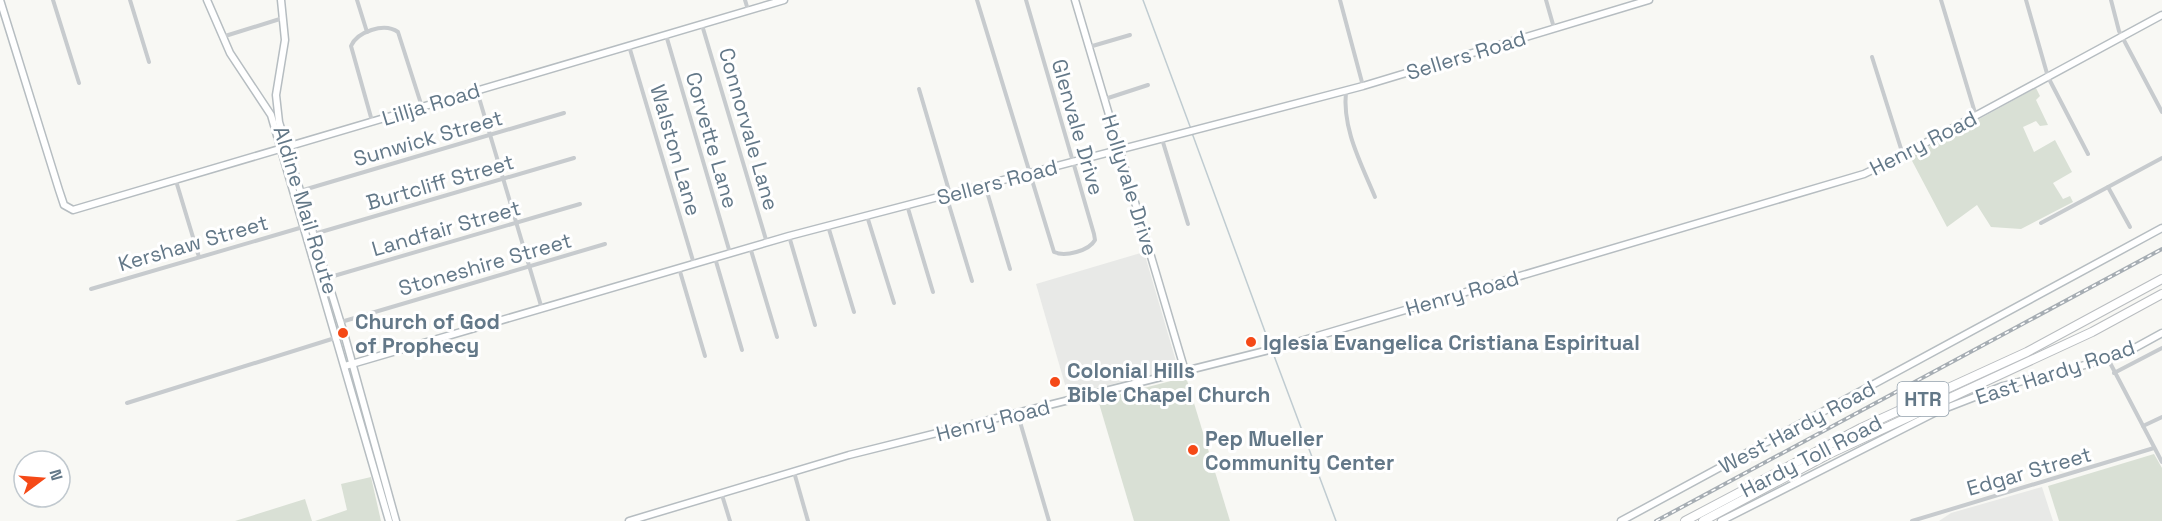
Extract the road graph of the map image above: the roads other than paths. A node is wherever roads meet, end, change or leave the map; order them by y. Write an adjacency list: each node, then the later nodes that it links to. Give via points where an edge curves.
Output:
1 (0, 0): 56 (street, Lillja Road, via 67,208 78,209)
2 (54, 0): 33 (street)
3 (130, 0): 31 (street)
4 (207, 0): 26 (street, Aldine Mail Route)
5 (281, 0): 20 (street, Aldine Mail Route)
6 (357, 0): 23 (street)
7 (745, 0): 18 (street)
8 (784, 0): 18 (street, Lillja Road)
9 (977, 0): 54 (street)
10 (1026, 0): 53 (street, Glenvale Drive)
11 (1075, 0): 29 (street, Hollyvale Drive)
12 (1340, 0): 35 (street)
13 (1546, 0): 22 (street)
14 (1649, 0): 22 (street, Sellers Road)
15 (1941, 0): 43 (street)
16 (2026, 0): 32 (street)
17 (2111, 0): 27 (street)
18 (748, 10): 21 (street, Lillja Road)
19 (2162, 15): 27 (street, Henry Road)
20 (284, 18): 26 (street); 47 (street, Aldine Mail Route, via 284,51 276,105)
21 (702, 24): 24 (street, Lillja Road); 74 (street, Connorvale Lane)
22 (1554, 29): 35 (street, Sellers Road)
23 (367, 32): 40 (street, via 387,27 398,32); 44 (street, via 358,35 351,46)
24 (665, 34): 28 (street, Lillja Road); 77 (street, Corvette Lane)
25 (1130, 35): 29 (street)
26 (221, 37): 47 (street, Aldine Mail Route, via 265,103)
27 (2122, 37): 32 (street, Henry Road); 41 (street)
28 (629, 45): 37 (street, Lillja Road); 80 (street, Walston Lane)
29 (1088, 48): 39 (street, Hollyvale Drive)
30 (1872, 57): 50 (street)
31 (149, 62)
32 (2048, 77): 43 (street, Henry Road); 49 (street)
33 (79, 83)
34 (1148, 85): 39 (street)
35 (1363, 86): 38 (street, Sellers Road)
36 (919, 89): 60 (street)
37 (476, 90): 40 (street, Lillja Road); 45 (street)
38 (1346, 90): 46 (street, Sellers Road); 61 (street, via 1347,126)
39 (1104, 99): 48 (street, Hollyvale Drive)
40 (422, 107): 44 (street, Lillja Road)
41 (2162, 112)
42 (564, 113): 45 (street, Sunwick Street)
43 (1976, 116): 50 (street, Henry Road)
44 (372, 121): 47 (street, Lillja Road)
45 (490, 135): 55 (street); 59 (street, Sunwick Street)
46 (1162, 139): 48 (street, Sellers Road); 67 (street)
47 (284, 147): 56 (street, Lillja Road); 59 (street, Aldine Mail Route); 68 (street, Aldine Mail Route)
48 (1119, 150): 53 (street, Sellers Road); 103 (street, Hollyvale Drive)
49 (2088, 154)
50 (1903, 155): 103 (street, Henry Road, via 1855,176 1277,348)
51 (574, 158): 55 (street, Burtcliff Street)
52 (2162, 158): 58 (street)
53 (1073, 162): 54 (street, Sellers Road); 54 (street, Glenvale Drive, via 1095,240 1089,247 1065,254 1053,252)
54 (1028, 174): 57 (street, Sellers Road)
55 (503, 179): 65 (street); 72 (street, Burtcliff Street)
56 (176, 181): 78 (street)
57 (985, 185): 60 (street, Sellers Road); 83 (street)
58 (2108, 187): 66 (street); 70 (street)
59 (300, 191): 72 (street, Aldine Mail Route)
60 (948, 195): 63 (street, Sellers Road); 86 (street)
61 (1375, 197)
62 (580, 204): 65 (street, Landfair Street)
63 (907, 205): 64 (street, Sellers Road); 88 (street)
64 (867, 216): 69 (street, Sellers Road); 90 (street)
65 (516, 223): 81 (street); 84 (street, Landfair Street)
66 (2041, 223)
67 (1188, 224)
68 (304, 226): 78 (street, Kershaw Street); 84 (street, Aldine Mail Route)
69 (828, 226): 73 (street, Sellers Road); 92 (street)
70 (2130, 226)
71 (2162, 228): 120 (street, West Hardy Road)
72 (314, 234): 84 (street, Aldine Mail Route)
73 (789, 236): 74 (street, Sellers Road); 94 (street)
74 (767, 243): 76 (street, Sellers Road)
75 (605, 244): 81 (street, Stoneshire Street)
76 (750, 248): 77 (street, Sellers Road); 96 (street)
77 (730, 254): 79 (street, Sellers Road)
78 (199, 257): 87 (street, Kershaw Street)
79 (715, 258): 80 (street, Sellers Road); 99 (street)
80 (694, 264): 82 (street, Sellers Road)
81 (530, 266): 91 (street); 93 (street, Stoneshire Street)
82 (679, 268): 91 (street, Sellers Road); 100 (street)
83 (1010, 269)
84 (323, 279): 93 (street, Aldine Mail Route); 97 (street, Aldine Mail Route)
85 (2162, 279): 121 (highway, Hardy Toll Road / HTR, via 2027,352 1861,428)
86 (972, 281)
87 (91, 289)
88 (933, 292)
89 (2162, 294): 122 (highway, Hardy Toll Road / HTR, via 2092,332 1828,454)
90 (894, 303)
91 (542, 309): 102 (street, Sellers Road)
92 (854, 312)
93 (340, 322): 102 (street, Aldine Mail Route)
94 (815, 325)
95 (2162, 333): 101 (street, East Hardy Road)
96 (777, 337)
97 (338, 338): 102 (street, Aldine Mail Route); 105 (street)
98 (2162, 348): 104 (street)
99 (742, 351)
100 (705, 356)
101 (2108, 359): 104 (street); 123 (street, East Hardy Road, via 2003,386 1936,412)
102 (349, 365): 112 (street, Aldine Mail Route)
103 (1185, 370): 106 (street, Henry Road)
104 (2114, 373): 108 (street)
105 (127, 403)
106 (1018, 415): 111 (street, Henry Road); 119 (street)
107 (2162, 417): 108 (street)
108 (2143, 426): 109 (street)
109 (2154, 448): 110 (street); 124 (street, Edgar Street)
110 (2162, 462)
111 (794, 472): 113 (street, Henry Road); 118 (street)
112 (381, 479): 114 (street, Aldine Mail Route); 115 (street, Aldine Mail Route)
113 (722, 495): 116 (street, Henry Road); 117 (street)
114 (389, 521)
115 (396, 521)
116 (629, 521)
117 (730, 521)
118 (808, 521)
119 (1049, 521)
120 (1622, 521)
121 (1685, 521)
122 (1703, 521)
123 (1721, 521)
124 (1912, 521)

